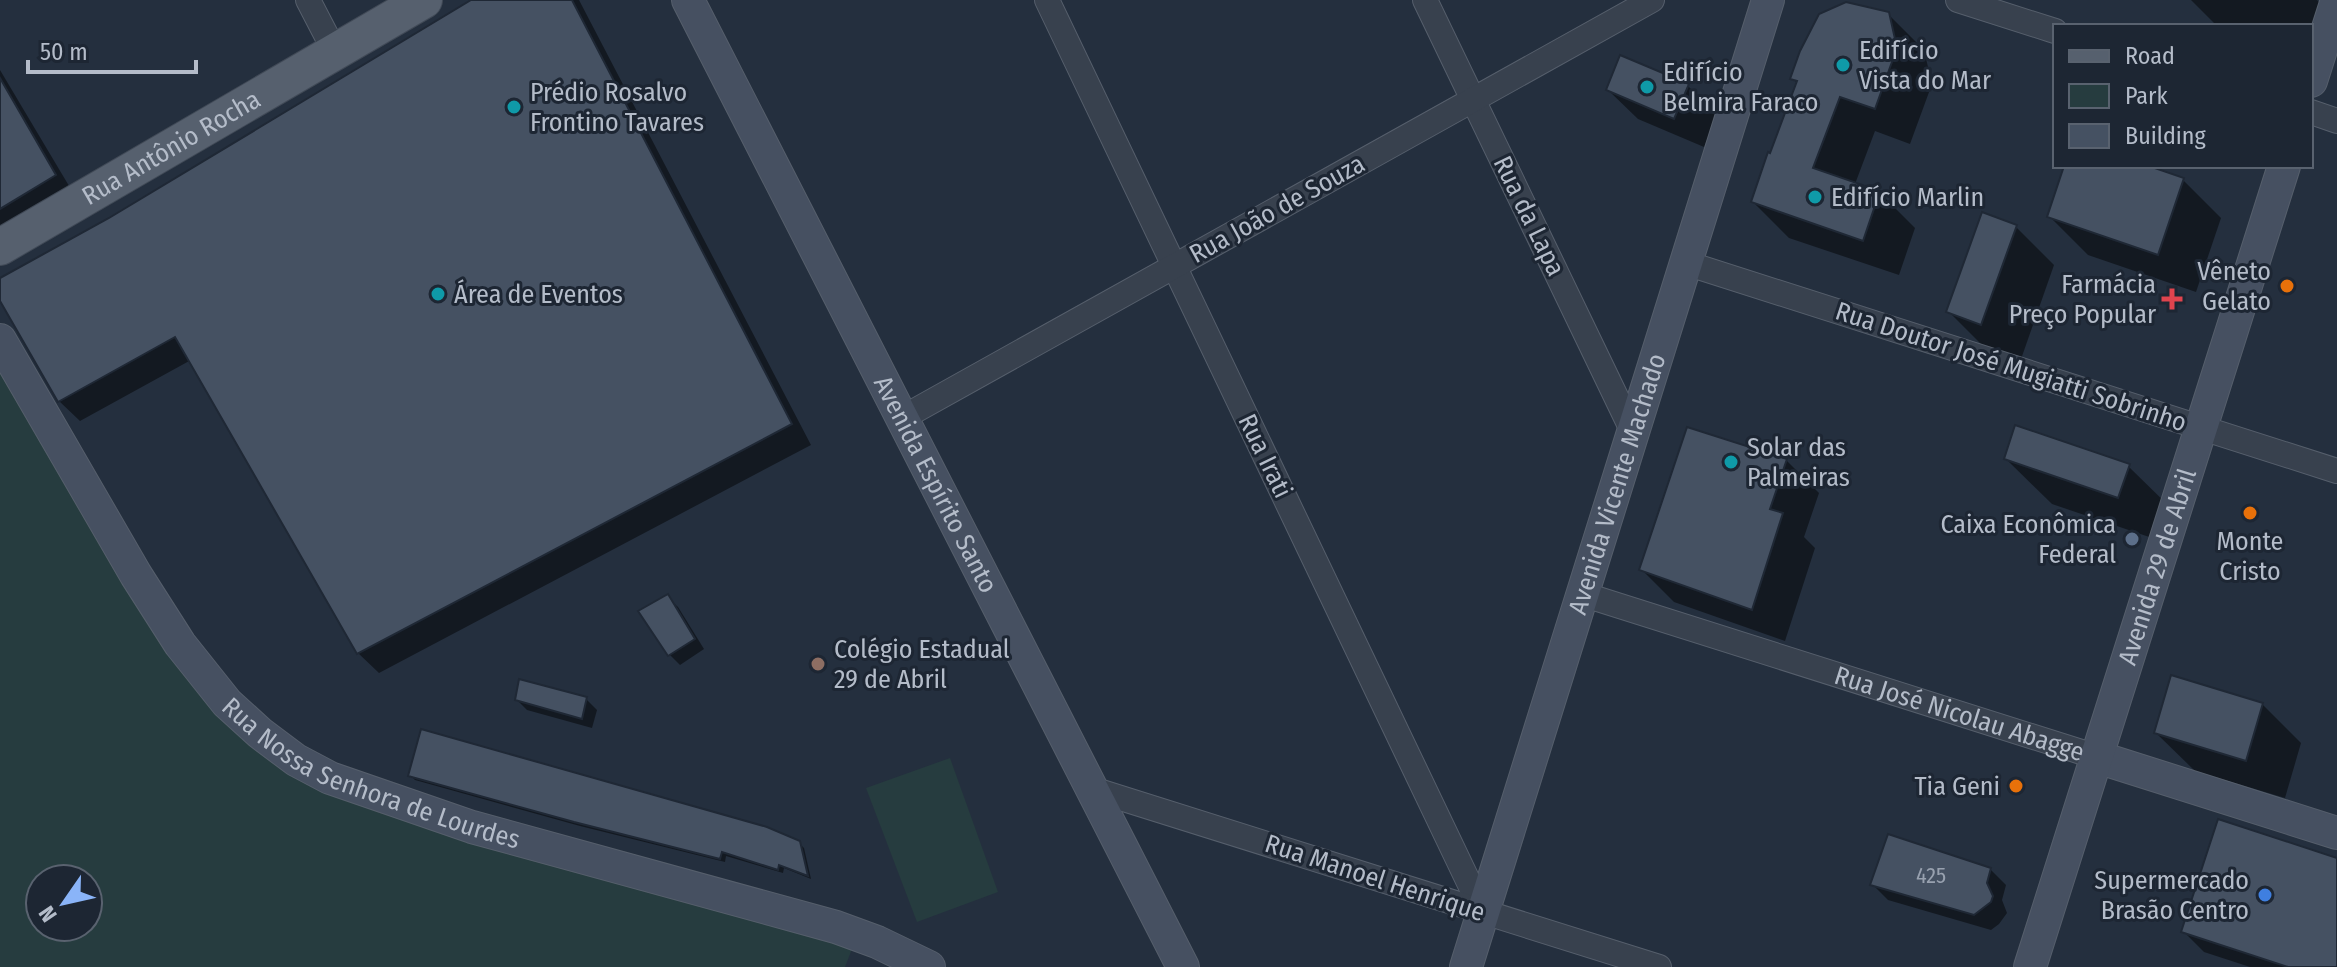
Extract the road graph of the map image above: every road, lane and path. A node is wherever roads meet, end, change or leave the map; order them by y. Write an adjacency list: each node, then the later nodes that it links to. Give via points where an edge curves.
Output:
1 (308, 0): 11 (street)
2 (424, 0): 11 (main road, Rua Antônio Rocha)
3 (688, 0): 21 (main road, Avenida Espírito Santo)
4 (1047, 0): 19 (street, Rua Irati)
5 (1425, 0): 13 (street, Rua da Lapa)
6 (1652, 0): 13 (street, Rua João de Souza)
7 (1768, 0): 18 (main road, Avenida Vicente Machado)
8 (1958, 0): 10 (street)
9 (2337, 0): 12 (main road)
10 (2053, 30)
11 (335, 52): 17 (main road, Rua Antônio Rocha)
12 (2313, 75)
13 (1473, 100): 19 (street, Rua João de Souza); 23 (street, Rua da Lapa)
14 (2313, 113): 15 (street)
15 (2337, 121)
16 (2283, 168): 22 (main road, Avenida 29 de Abril)
17 (0, 247)
18 (1686, 263): 22 (street, Rua Doutor José Mugiatti Sobrinho); 23 (main road, Avenida Vicente Machado)
19 (1174, 266): 21 (street, Rua João de Souza); 29 (street, Rua Irati)
20 (0, 340): 30 (main road, Rua Nossa Senhora de Lourdes, via 156,607 202,674 227,703 296,760 330,778 472,827 836,927)
21 (902, 418): 27 (main road, Avenida Espírito Santo)
22 (2201, 428): 24 (street, Rua Doutor José Mugiatti Sobrinho); 26 (main road, Avenida 29 de Abril)
23 (1633, 432): 25 (main road, Avenida Vicente Machado)
24 (2337, 471)
25 (1582, 594): 26 (street, Rua José Nicolau Abagge); 29 (main road, Avenida Vicente Machado)
26 (2097, 757): 28 (main road, Rua José Nicolau Abagge); 34 (main road, Avenida 29 de Abril)
27 (1092, 789): 29 (street, Rua Manoel Henrique); 31 (main road, Avenida Espírito Santo)
28 (2337, 833)
29 (1483, 912): 32 (main road, Avenida Vicente Machado); 33 (street, Rua Manoel Henrique)
30 (929, 967)
31 (1183, 967)
32 (1466, 967)
33 (1659, 967)
34 (2030, 967)

